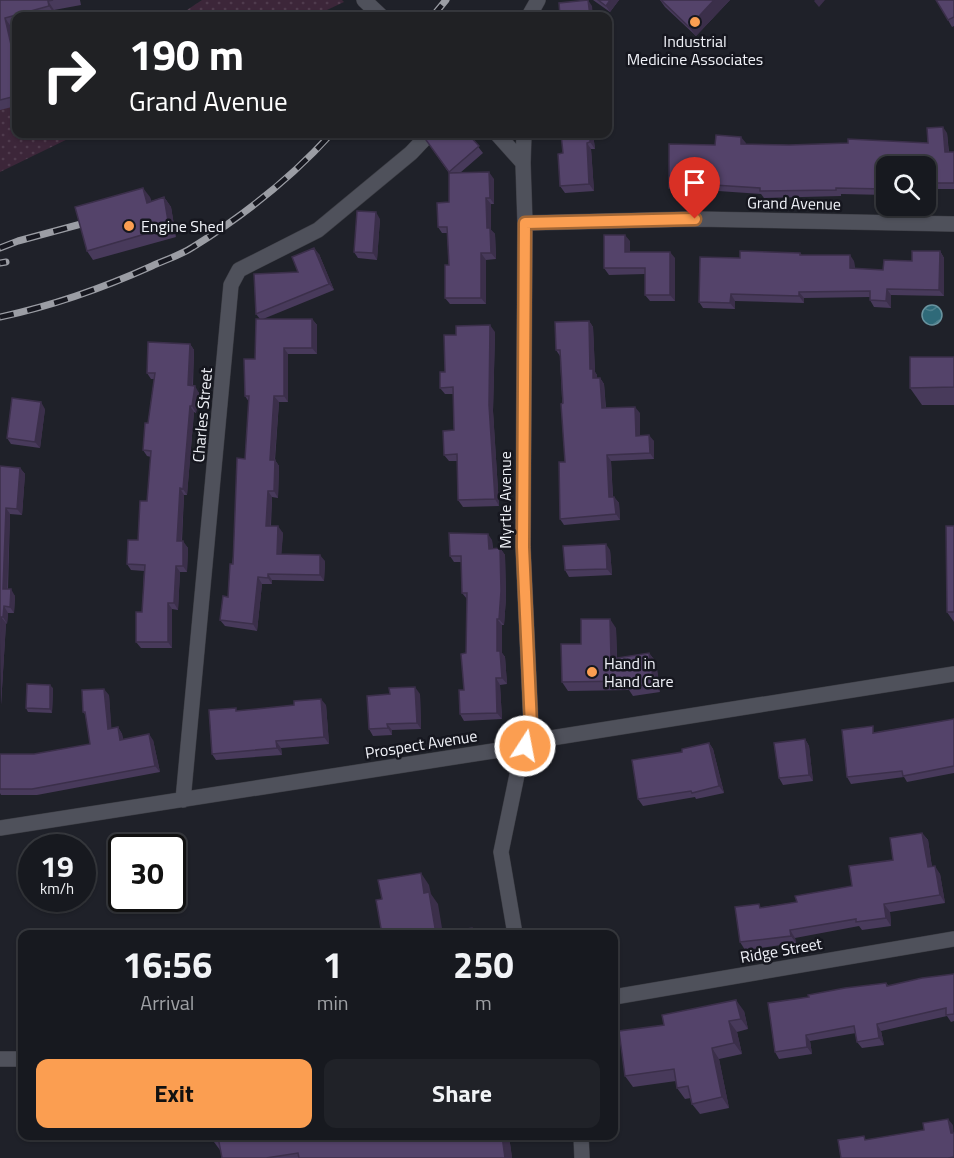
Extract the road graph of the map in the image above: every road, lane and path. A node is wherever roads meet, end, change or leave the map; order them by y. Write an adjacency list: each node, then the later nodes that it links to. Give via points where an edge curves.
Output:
1 (364, 0): 2 (street)
2 (377, 12)
3 (425, 138): 11 (street, Charles Street, via 318,230 239,270 231,285)
4 (501, 138): 6 (street)
5 (524, 138): 6 (street, Myrtle Avenue)
6 (523, 163): 7 (street, Myrtle Avenue)
7 (525, 223): 8 (street, Grand Avenue, via 695,219); 10 (street, Myrtle Avenue, via 523,547 531,726)
8 (954, 224)
9 (954, 674): 10 (street, Prospect Avenue, via 545,739)
10 (525, 746): 11 (street, Prospect Avenue); 13 (street, Myrtle Avenue, via 501,852)
11 (183, 800): 12 (street, Prospect Avenue)
12 (0, 828)
13 (514, 930)
14 (954, 939): 15 (street, Ridge Street)
15 (618, 996)
16 (0, 1059): 17 (street)
17 (18, 1059)
18 (581, 1140): 19 (street)
19 (582, 1158)

